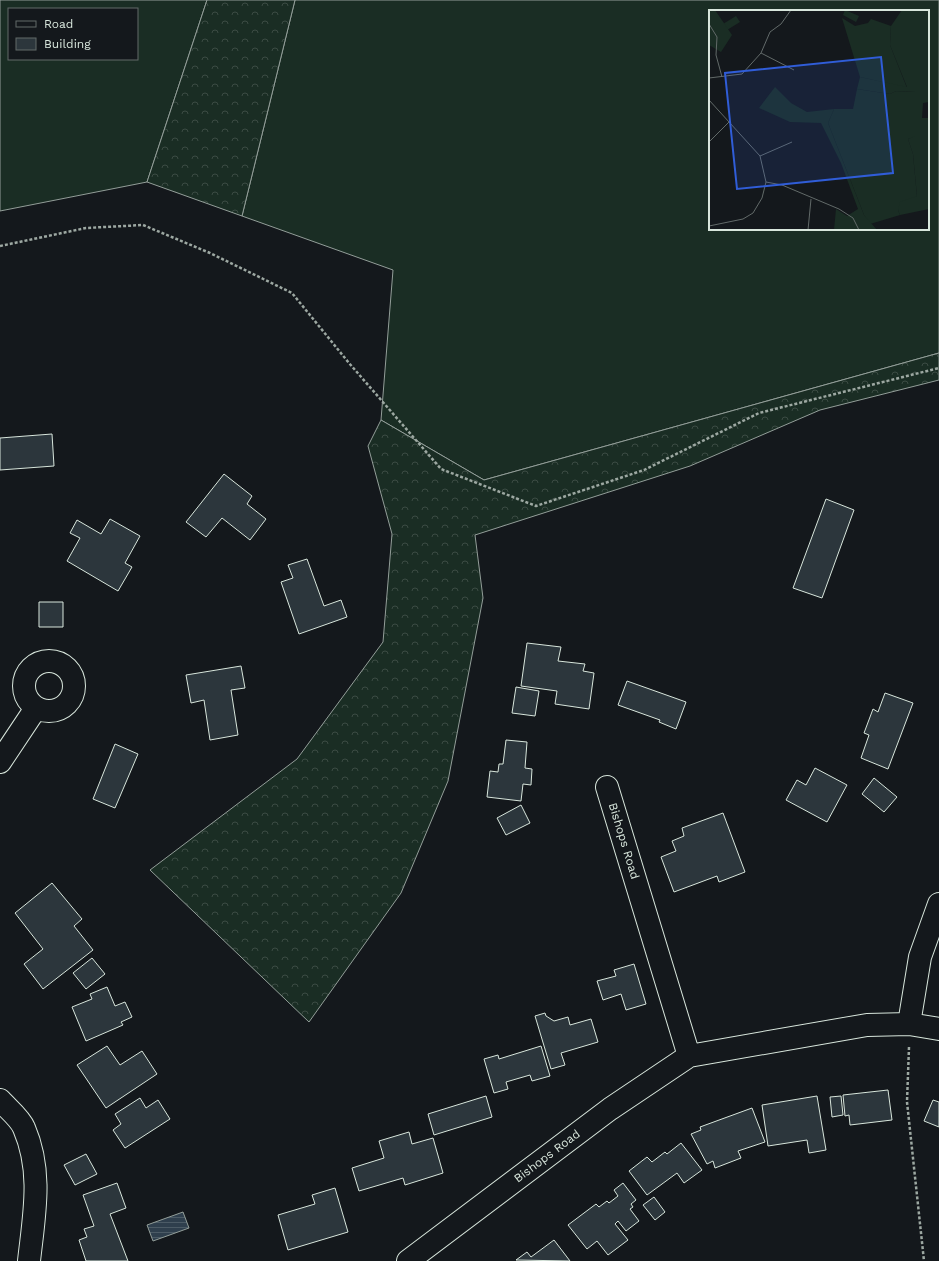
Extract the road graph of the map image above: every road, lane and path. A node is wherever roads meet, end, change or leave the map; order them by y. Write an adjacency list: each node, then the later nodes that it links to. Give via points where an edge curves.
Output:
1 (0, 246): 2 (path, via 86,228 142,225 210,253 292,293 441,468 536,506 644,470 759,413)
2 (939, 368)
3 (36, 708): 4 (street)
4 (0, 762)
5 (607, 787): 9 (street, Bishops Road)
6 (939, 904): 7 (street, via 920,957)
7 (909, 1024): 8 (street, Bishops Road); 9 (street, Bishops Road, via 867,1025); 13 (path, via 907,1102)
8 (939, 1029)
9 (689, 1056): 12 (street, Bishops Road, via 610,1109)
10 (0, 1100): 11 (street, via 24,1127 36,1170)
11 (29, 1261)
12 (408, 1261)
13 (924, 1261)

